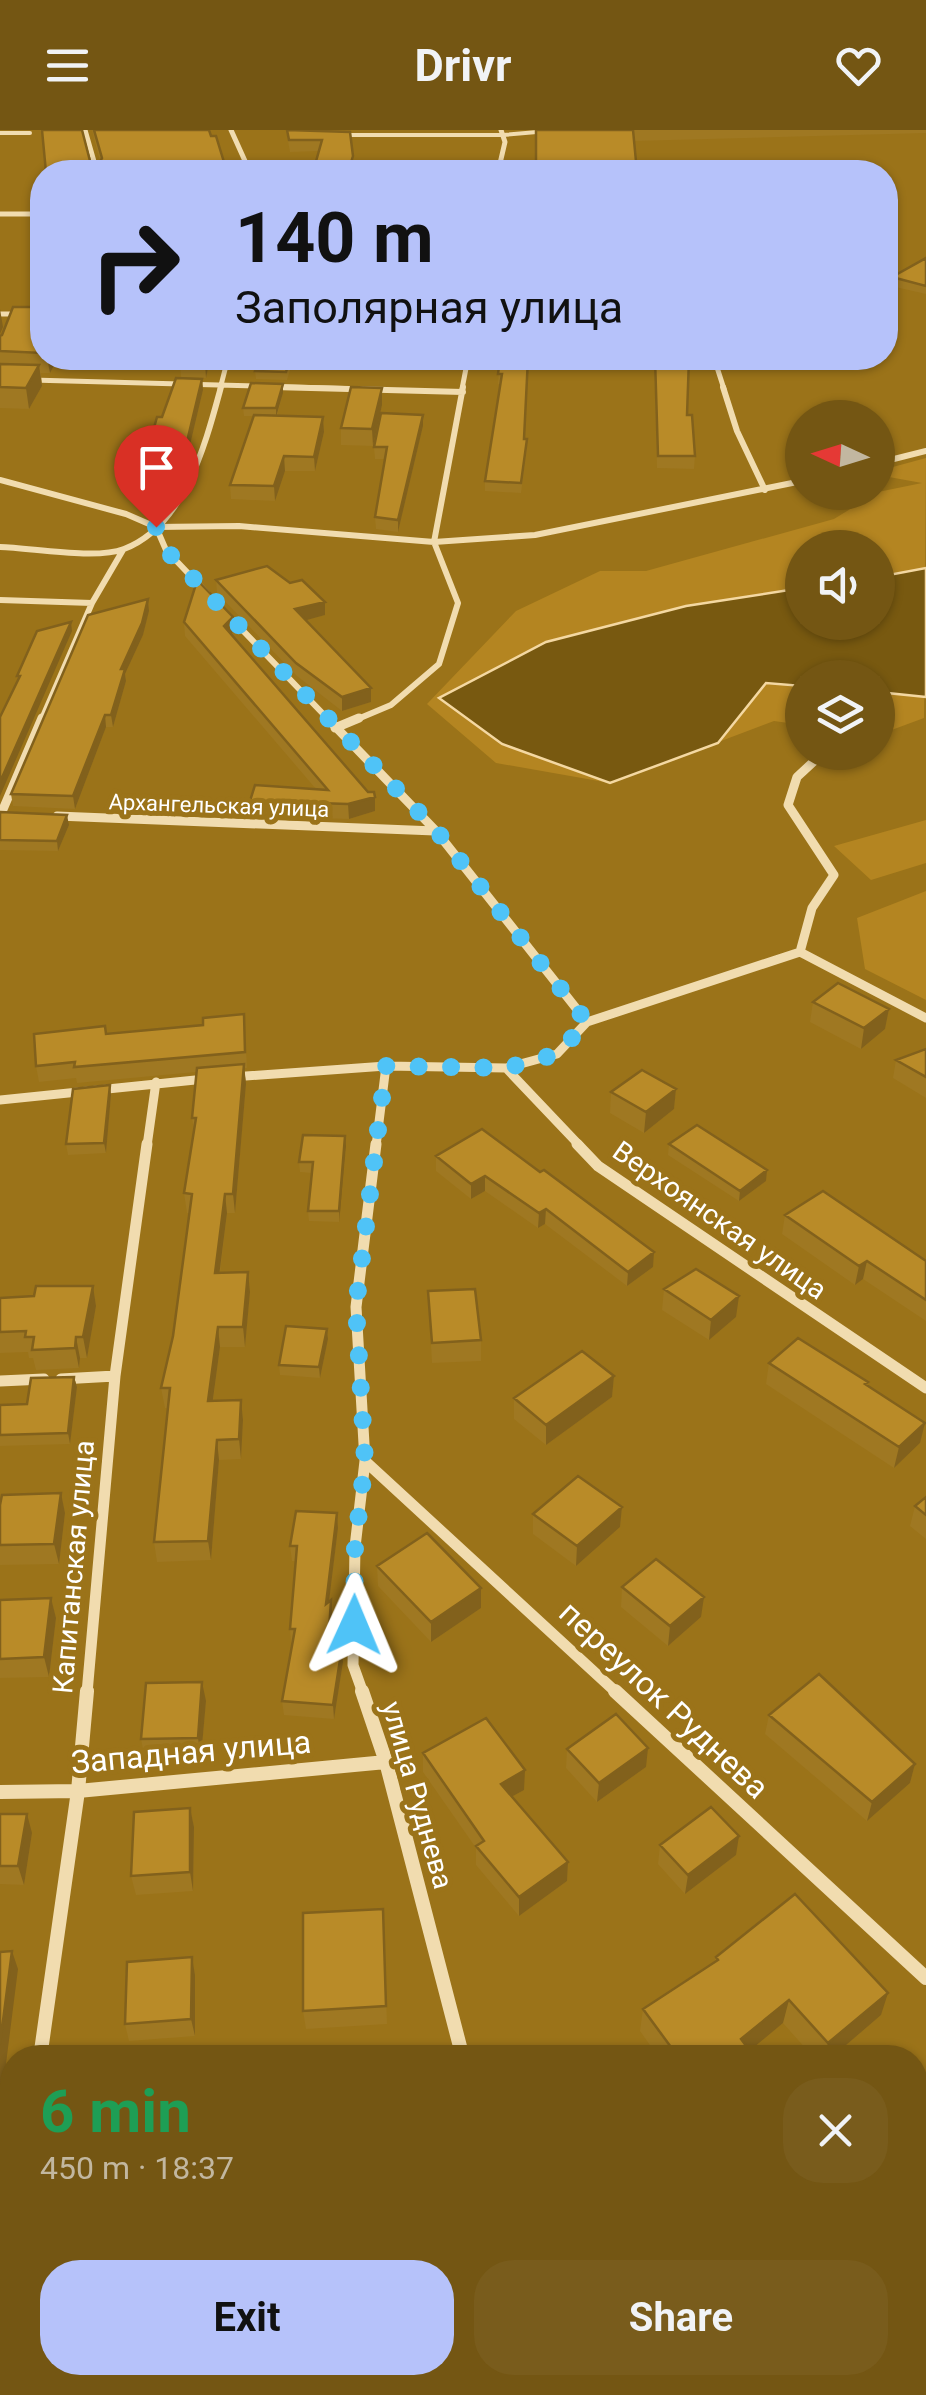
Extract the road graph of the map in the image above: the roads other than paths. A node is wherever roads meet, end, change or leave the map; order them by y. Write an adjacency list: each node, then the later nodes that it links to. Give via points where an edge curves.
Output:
1 (85, 130): 8 (street)
2 (231, 130): 9 (street)
3 (560, 130): 6 (lane)
4 (0, 133): 5 (lane)
5 (30, 133)
6 (502, 133): 7 (lane); 10 (street)
7 (339, 135)
8 (94, 160)
9 (245, 160)
10 (499, 160)
11 (0, 214): 12 (street)
12 (30, 214)
13 (0, 314): 14 (street)
14 (30, 314)
15 (225, 370): 19 (street)
16 (467, 370): 20 (street)
17 (718, 370): 25 (street)
18 (18, 379): 19 (street)
19 (220, 387): 20 (street); 26 (street, via 184,493)
20 (464, 392): 27 (street)
21 (926, 452): 22 (street)
22 (895, 459)
23 (0, 480): 26 (street)
24 (785, 485): 25 (street)
25 (765, 490): 27 (street, via 536,535)
26 (156, 527): 27 (street, via 239,526); 29 (street); 32 (street, via 166,550)
27 (434, 542): 32 (street, via 458,603 438,664 391,705)
28 (0, 547): 29 (street)
29 (123, 550): 31 (street)
30 (0, 600): 31 (street)
31 (92, 602): 34 (street)
32 (335, 728): 37 (street)
33 (805, 770): 38 (street, via 788,805 834,875 812,908)
34 (1, 814): 35 (street)
35 (21, 814)
36 (41, 815): 37 (street, Архангельская улица)
37 (436, 830): 40 (street)
38 (800, 952): 39 (street); 40 (street)
39 (926, 1018)
40 (587, 1022): 42 (street, via 557,1054)
41 (386, 1066): 42 (street); 43 (street); 48 (street, улица Руднева, via 356,1306)
42 (506, 1068): 47 (street, Верхоянская улица, via 598,1166)
43 (156, 1082): 44 (street); 45 (street, Капитанская улица)
44 (0, 1100)
45 (115, 1376): 46 (street); 50 (street, Капитанская улица)
46 (0, 1381)
47 (926, 1388)
48 (365, 1461): 49 (street, улица Руднева, via 353,1665); 52 (street, переулок Руднева)
49 (386, 1762): 50 (street, Западная улица); 54 (street, улица Руднева)
50 (78, 1791): 51 (street, Западная улица); 53 (street, Капитанская улица)
51 (0, 1792)
52 (926, 1978)
53 (42, 2045)
54 (460, 2045)

